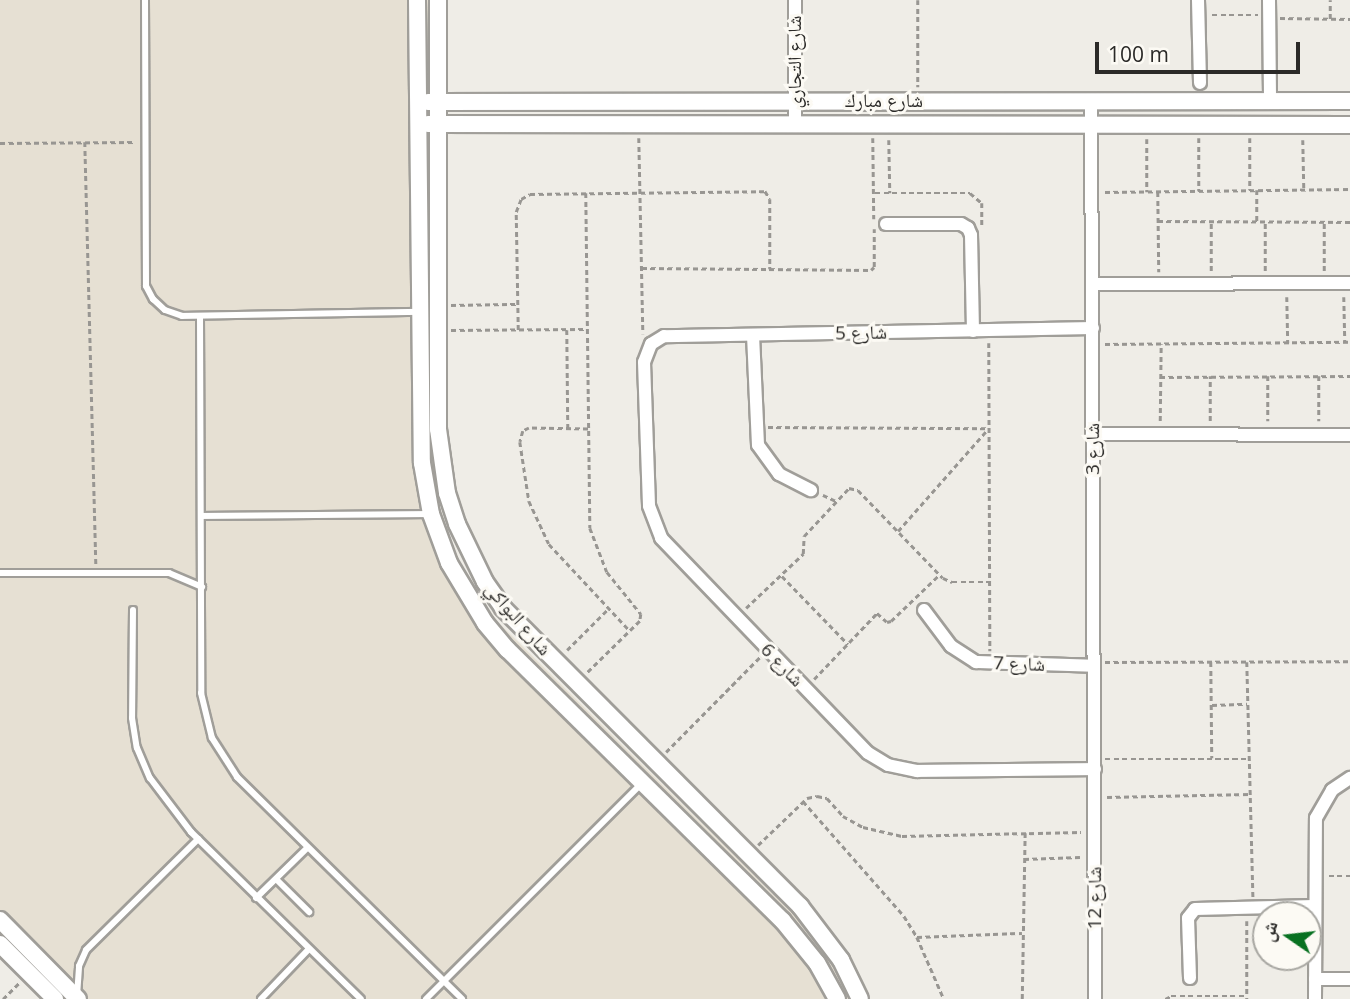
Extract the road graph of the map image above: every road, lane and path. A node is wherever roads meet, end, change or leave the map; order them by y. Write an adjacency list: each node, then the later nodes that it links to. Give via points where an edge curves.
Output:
1 (145, 0): 33 (lane)
2 (417, 0): 20 (street, شارع البواكي)
3 (438, 0): 14 (street, شارع البواكي)
4 (795, 0): 15 (street, شارع التجاري)
5 (918, 0): 16 (path)
6 (1198, 0): 9 (street)
7 (1269, 0): 10 (street)
8 (1330, 0): 11 (path)
9 (1198, 15): 10 (path); 13 (street)
10 (1269, 17): 11 (path); 18 (street)
11 (1330, 19): 12 (path)
12 (1350, 19)
13 (1200, 83)
14 (438, 101): 15 (street, شارع مبارك); 20 (street, شارع مبارك); 22 (street, شارع البواكي)
15 (795, 101): 16 (street, شارع مبارك); 24 (street, شارع التجاري)
16 (918, 101): 17 (street, شارع مبارك)
17 (1091, 101): 18 (street, شارع مبارك); 26 (street, شارع 3)
18 (1270, 101): 19 (street, شارع مبارك)
19 (1350, 101)
20 (418, 102): 21 (street, شارع البواكي)
21 (418, 124): 22 (street, شارع مبارك); 64 (street, شارع البواكي)
22 (438, 124): 23 (street, شارع مبارك); 63 (street, شارع البواكي)
23 (639, 124): 24 (street, شارع مبارك); 40 (path)
24 (795, 124): 25 (street, شارع مبارك)
25 (881, 124): 26 (street, شارع مبارك); 44 (path); 54 (path, via 873,269)
26 (1091, 124): 27 (street, شارع مبارك); 45 (street, شارع 3)
27 (1147, 124): 28 (street, شارع مبارك); 41 (path)
28 (1199, 125): 29 (street, شارع مبارك); 39 (path)
29 (1250, 125): 30 (street, شارع مبارك); 36 (path)
30 (1303, 125): 31 (street, شارع مبارك); 38 (path)
31 (1350, 125)
32 (85, 142): 33 (path); 34 (path); 100 (path)
33 (146, 142): 65 (lane, via 146,286 165,310)
34 (0, 143)
35 (1350, 189): 38 (path)
36 (1250, 190): 37 (path); 39 (path)
37 (1257, 190): 38 (path); 48 (path)
38 (1304, 190)
39 (1199, 191): 42 (path)
40 (640, 192): 43 (path); 53 (path); 54 (path, via 765,191 770,199)
41 (1147, 192): 42 (path); 45 (path)
42 (1157, 192): 46 (path)
43 (586, 193): 62 (path, via 530,194 518,203); 67 (path)
44 (890, 193)
45 (1092, 193): 59 (street, شارع 3)
46 (1158, 221): 47 (path); 60 (path)
47 (1211, 222): 48 (path); 61 (path)
48 (1257, 222): 49 (path)
49 (1265, 222): 50 (path); 55 (path)
50 (1324, 222): 51 (path); 57 (path)
51 (1350, 222)
52 (886, 224): 72 (street, via 961,224 968,228)
53 (642, 268): 54 (path); 73 (path)
54 (770, 269)
55 (1264, 283): 56 (street); 61 (street)
56 (1287, 283): 57 (street); 77 (path)
57 (1324, 283): 58 (street)
58 (1347, 283): 75 (path)
59 (1093, 284): 60 (street); 66 (street, شارع 3)
60 (1159, 284): 61 (street)
61 (1211, 284)
62 (517, 304): 63 (path); 69 (path)
63 (440, 306): 68 (street, شارع البواكي)
64 (419, 312): 65 (lane); 97 (street, شارع البواكي, via 422,463)
65 (200, 316): 98 (lane)
66 (1093, 328): 71 (street, شارع 5); 78 (street, شارع 3)
67 (587, 329): 70 (path); 89 (path)
68 (440, 330): 69 (path); 115 (street, شارع البواكي, via 438,429 445,482 457,524 503,608)
69 (518, 330): 70 (path)
70 (567, 330): 87 (path)
71 (989, 330): 72 (street, شارع 5); 88 (path)
72 (973, 331): 74 (street, شارع 5)
73 (643, 335)
74 (753, 335): 80 (street, شارع 5, via 664,336 651,344); 86 (street)
75 (1345, 342): 76 (path); 77 (path)
76 (1350, 342)
77 (1288, 343): 79 (path)
78 (1093, 344): 79 (path); 90 (street, شارع 3)
79 (1161, 344): 85 (path)
80 (644, 362): 109 (street, شارع 6, via 652,518 667,547)
81 (1210, 376): 82 (path); 85 (path); 92 (path)
82 (1268, 376): 83 (path); 93 (path)
83 (1319, 376): 84 (path); 94 (path)
84 (1350, 376)
85 (1160, 377): 91 (path)
86 (756, 426): 88 (path); 96 (street, via 758,444 772,467 787,480)
87 (568, 428): 89 (path); 106 (path, via 529,428 521,433 529,501 549,544)
88 (989, 428): 99 (path); 104 (path)
89 (588, 429): 110 (path, via 590,528 607,572 640,610 641,618)
90 (1093, 434): 91 (street); 117 (street, شارع 3)
91 (1160, 435): 92 (street)
92 (1210, 435): 93 (street)
93 (1268, 435): 94 (street)
94 (1319, 435): 95 (street)
95 (1350, 435)
96 (811, 490)
97 (431, 514): 98 (lane); 128 (street, شارع البواكي, via 449,563 485,623)
98 (201, 516): 105 (lane)
99 (898, 531): 102 (path); 103 (path, via 858,490 849,488 804,536 803,554)
100 (96, 572): 101 (lane); 105 (lane, via 169,573)
101 (0, 573)
102 (939, 574): 104 (path, via 952,582); 111 (path, via 891,621 877,613)
103 (781, 575): 109 (path); 111 (path)
104 (989, 582): 118 (path)
105 (202, 587): 135 (lane, via 201,694 212,738 237,777)
106 (609, 608): 110 (path); 115 (path)
107 (133, 610): 134 (lane, via 132,718 137,748 154,785)
108 (924, 610): 118 (street, شارع 7, via 950,646)
109 (736, 618): 112 (street, شارع 6)
110 (630, 631): 119 (path)
111 (848, 644): 120 (path)
112 (767, 650): 120 (street, شارع 6); 125 (path)
113 (1247, 661): 114 (path); 116 (path); 121 (path)
114 (1350, 661)
115 (555, 662): 119 (street, شارع البواكي)
116 (1211, 662): 117 (path); 122 (path)
117 (1094, 664): 118 (street, شارع 7); 126 (street, شارع 3)
118 (990, 665)
119 (577, 683): 125 (street, شارع البواكي)
120 (805, 689): 126 (street, شارع 6, via 868,753 897,768)
121 (1248, 704): 122 (path); 124 (path)
122 (1212, 705): 123 (path)
123 (1212, 758): 124 (path); 126 (path)
124 (1249, 758): 129 (path)
125 (657, 762): 136 (street, شارع البواكي)
126 (1095, 764): 130 (street, شارع 3)
127 (1350, 778): 139 (street, via 1332,790 1319,808)
128 (642, 784): 157 (lane); 166 (street, شارع البواكي, via 801,941)
129 (1250, 794): 130 (path); 144 (path)
130 (1095, 797): 132 (street, شارع 12)
131 (803, 801): 133 (path, via 822,797 853,822 895,835); 136 (path); 148 (path, via 890,897)
132 (1094, 832): 133 (path); 137 (street, شارع 12)
133 (1024, 833): 138 (path)
134 (198, 839): 142 (lane); 159 (lane, via 86,950 79,966)
135 (307, 848): 141 (lane); 157 (lane)
136 (749, 853): 167 (street, شارع البواكي, via 829,941)
137 (1095, 857): 138 (path); 170 (street, شارع 12)
138 (1024, 859): 147 (path)
139 (1314, 876): 140 (path); 143 (street)
140 (1350, 876)
141 (276, 879): 142 (lane); 145 (lane)
142 (256, 898): 150 (lane)
143 (1314, 901)
144 (1250, 907): 153 (street, via 1191,912); 160 (path)
145 (309, 912)
146 (0, 920): 156 (street)
147 (1023, 933): 148 (path); 169 (path)
148 (917, 937): 168 (path)
149 (0, 944): 152 (street)
150 (309, 949): 162 (lane); 163 (lane)
151 (1315, 971): 154 (street)
152 (29, 973): 158 (street); 161 (path)
153 (1190, 978)
154 (1315, 979): 155 (street); 172 (street)
155 (1350, 979)
156 (59, 980): 158 (street); 159 (street)
157 (444, 981): 164 (lane); 165 (lane)
158 (51, 996)
159 (78, 998)
160 (1247, 998): 171 (path)
161 (3, 999)
162 (261, 999)
163 (361, 999)
164 (426, 999)
165 (462, 999)
166 (837, 999)
167 (860, 999)
168 (944, 999)
169 (1022, 999)
170 (1095, 999)
171 (1165, 999)
172 (1315, 999)

